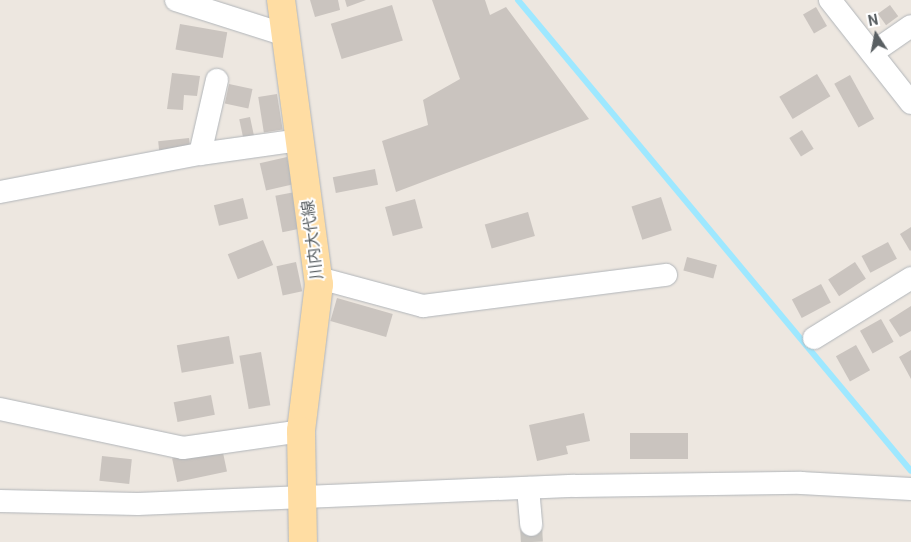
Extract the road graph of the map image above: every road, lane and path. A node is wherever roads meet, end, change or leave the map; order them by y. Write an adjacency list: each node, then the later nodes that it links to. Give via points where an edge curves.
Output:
1 (176, 0): 5 (street)
2 (281, 0): 5 (main road, 川内大代線)
3 (830, 0): 6 (street)
4 (911, 26): 6 (street)
5 (286, 35): 9 (main road, 川内大代線)
6 (872, 53): 8 (street)
7 (217, 80): 10 (street)
8 (911, 103)
9 (299, 140): 10 (street); 13 (main road, 川内大代線)
10 (200, 154): 11 (street)
11 (0, 192)
12 (666, 275): 13 (street, via 423,306)
13 (319, 278): 17 (main road, 川内大代線)
14 (911, 278): 15 (street)
15 (814, 338)
16 (0, 409): 17 (street, via 183,448)
17 (301, 431): 20 (main road, 川内大代線)
18 (528, 488): 19 (street, via 802,483); 20 (street); 22 (street)
19 (911, 489)
20 (302, 498): 21 (street, via 138,504); 23 (main road, 川内大代線)
21 (0, 501)
22 (531, 525)
23 (303, 542)

